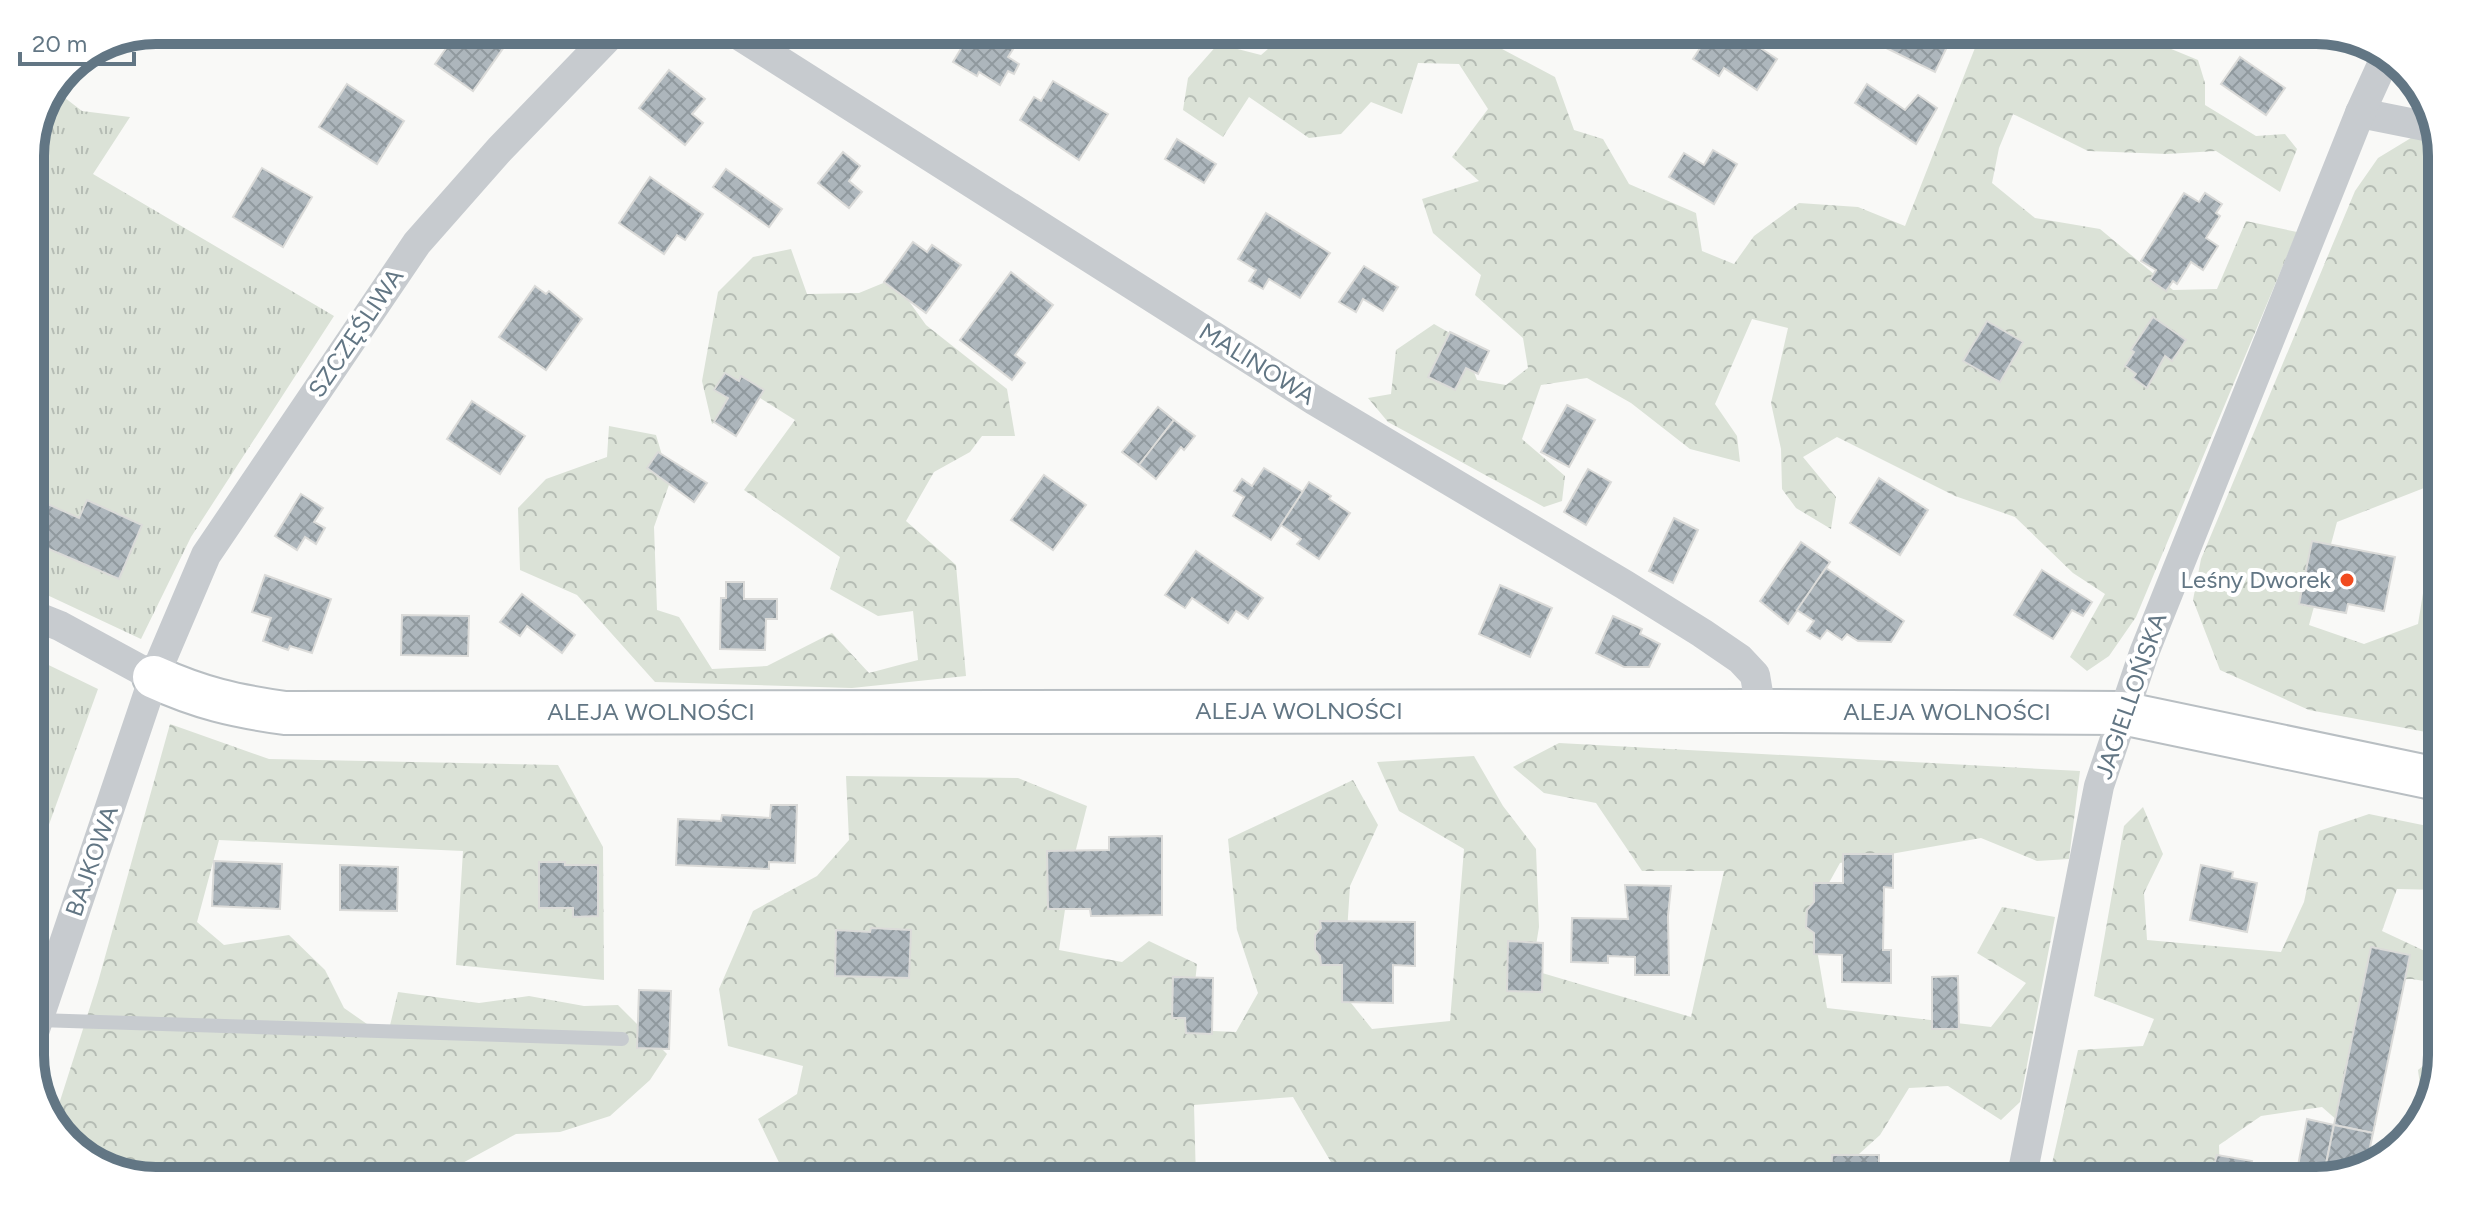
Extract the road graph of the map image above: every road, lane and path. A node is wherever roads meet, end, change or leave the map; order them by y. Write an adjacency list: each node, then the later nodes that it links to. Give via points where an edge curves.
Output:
1 (601, 44): 7 (street, SZCZĘŚLIWA, via 417,243 206,555)
2 (753, 44): 8 (street, MALINOWA, via 1314,400 1702,633 1755,675)
3 (2382, 66): 4 (street, JAGIELLOŃSKA)
4 (2360, 113): 5 (street); 9 (street, JAGIELLOŃSKA)
5 (2424, 126)
6 (44, 620): 7 (street)
7 (154, 677): 8 (street, ALEJA WOLNOŚCI, via 194,695 285,713); 11 (street, BAJKOWA)
8 (1761, 711): 9 (street, ALEJA WOLNOŚCI)
9 (2122, 713): 10 (street, ALEJA WOLNOŚCI); 14 (street, JAGIELLOŃSKA, via 2099,786)
10 (2428, 777)
11 (44, 1002)
12 (44, 1032): 13 (lane)
13 (622, 1039)
14 (2024, 1167)

